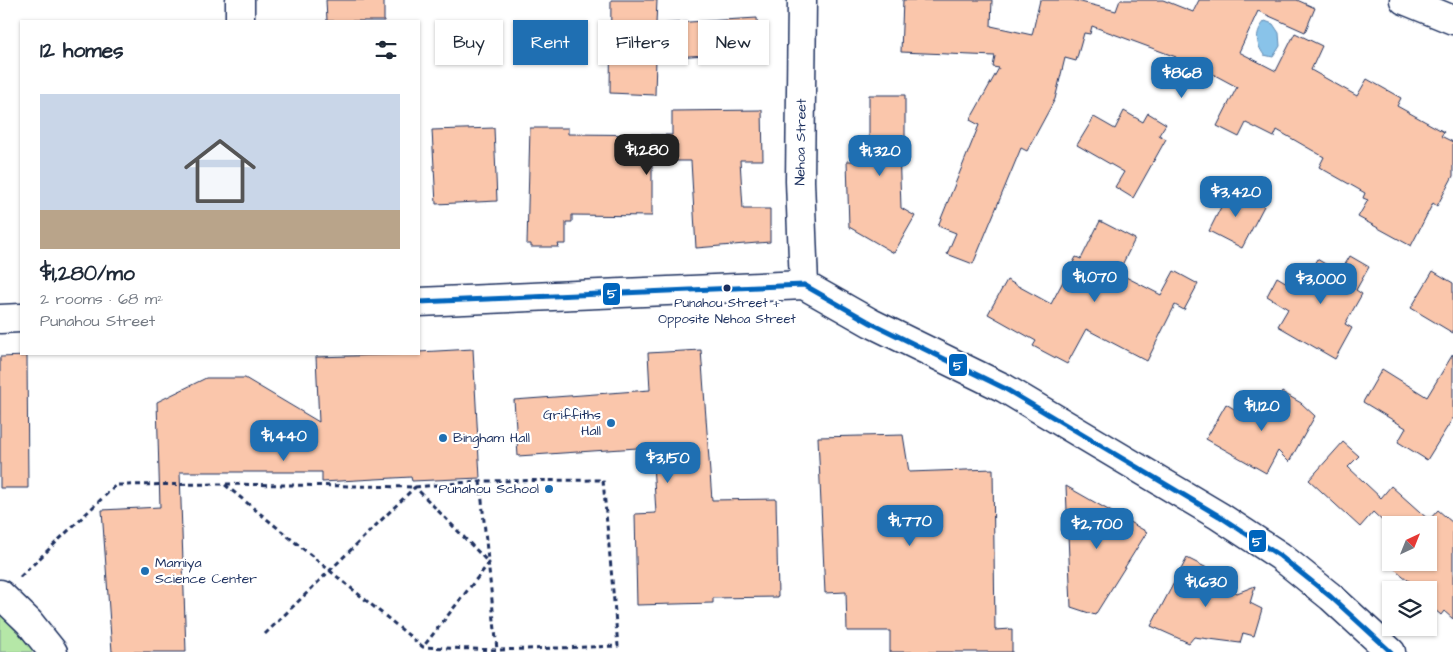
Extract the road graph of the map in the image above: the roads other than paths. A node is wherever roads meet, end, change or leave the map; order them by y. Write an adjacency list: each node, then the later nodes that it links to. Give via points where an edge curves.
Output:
1 (240, 0): 4 (main road)
2 (802, 0): 6 (main road, Nehoa Street, via 800,181)
3 (1404, 0): 5 (main road)
4 (240, 20)
5 (1453, 20)
6 (804, 284): 7 (main road); 12 (main road, via 870,323 1004,388 1219,516 1280,556)
7 (420, 302)
8 (20, 318): 9 (main road)
9 (0, 319)
10 (1, 594): 11 (main road)
11 (54, 652)
12 (1391, 652)

